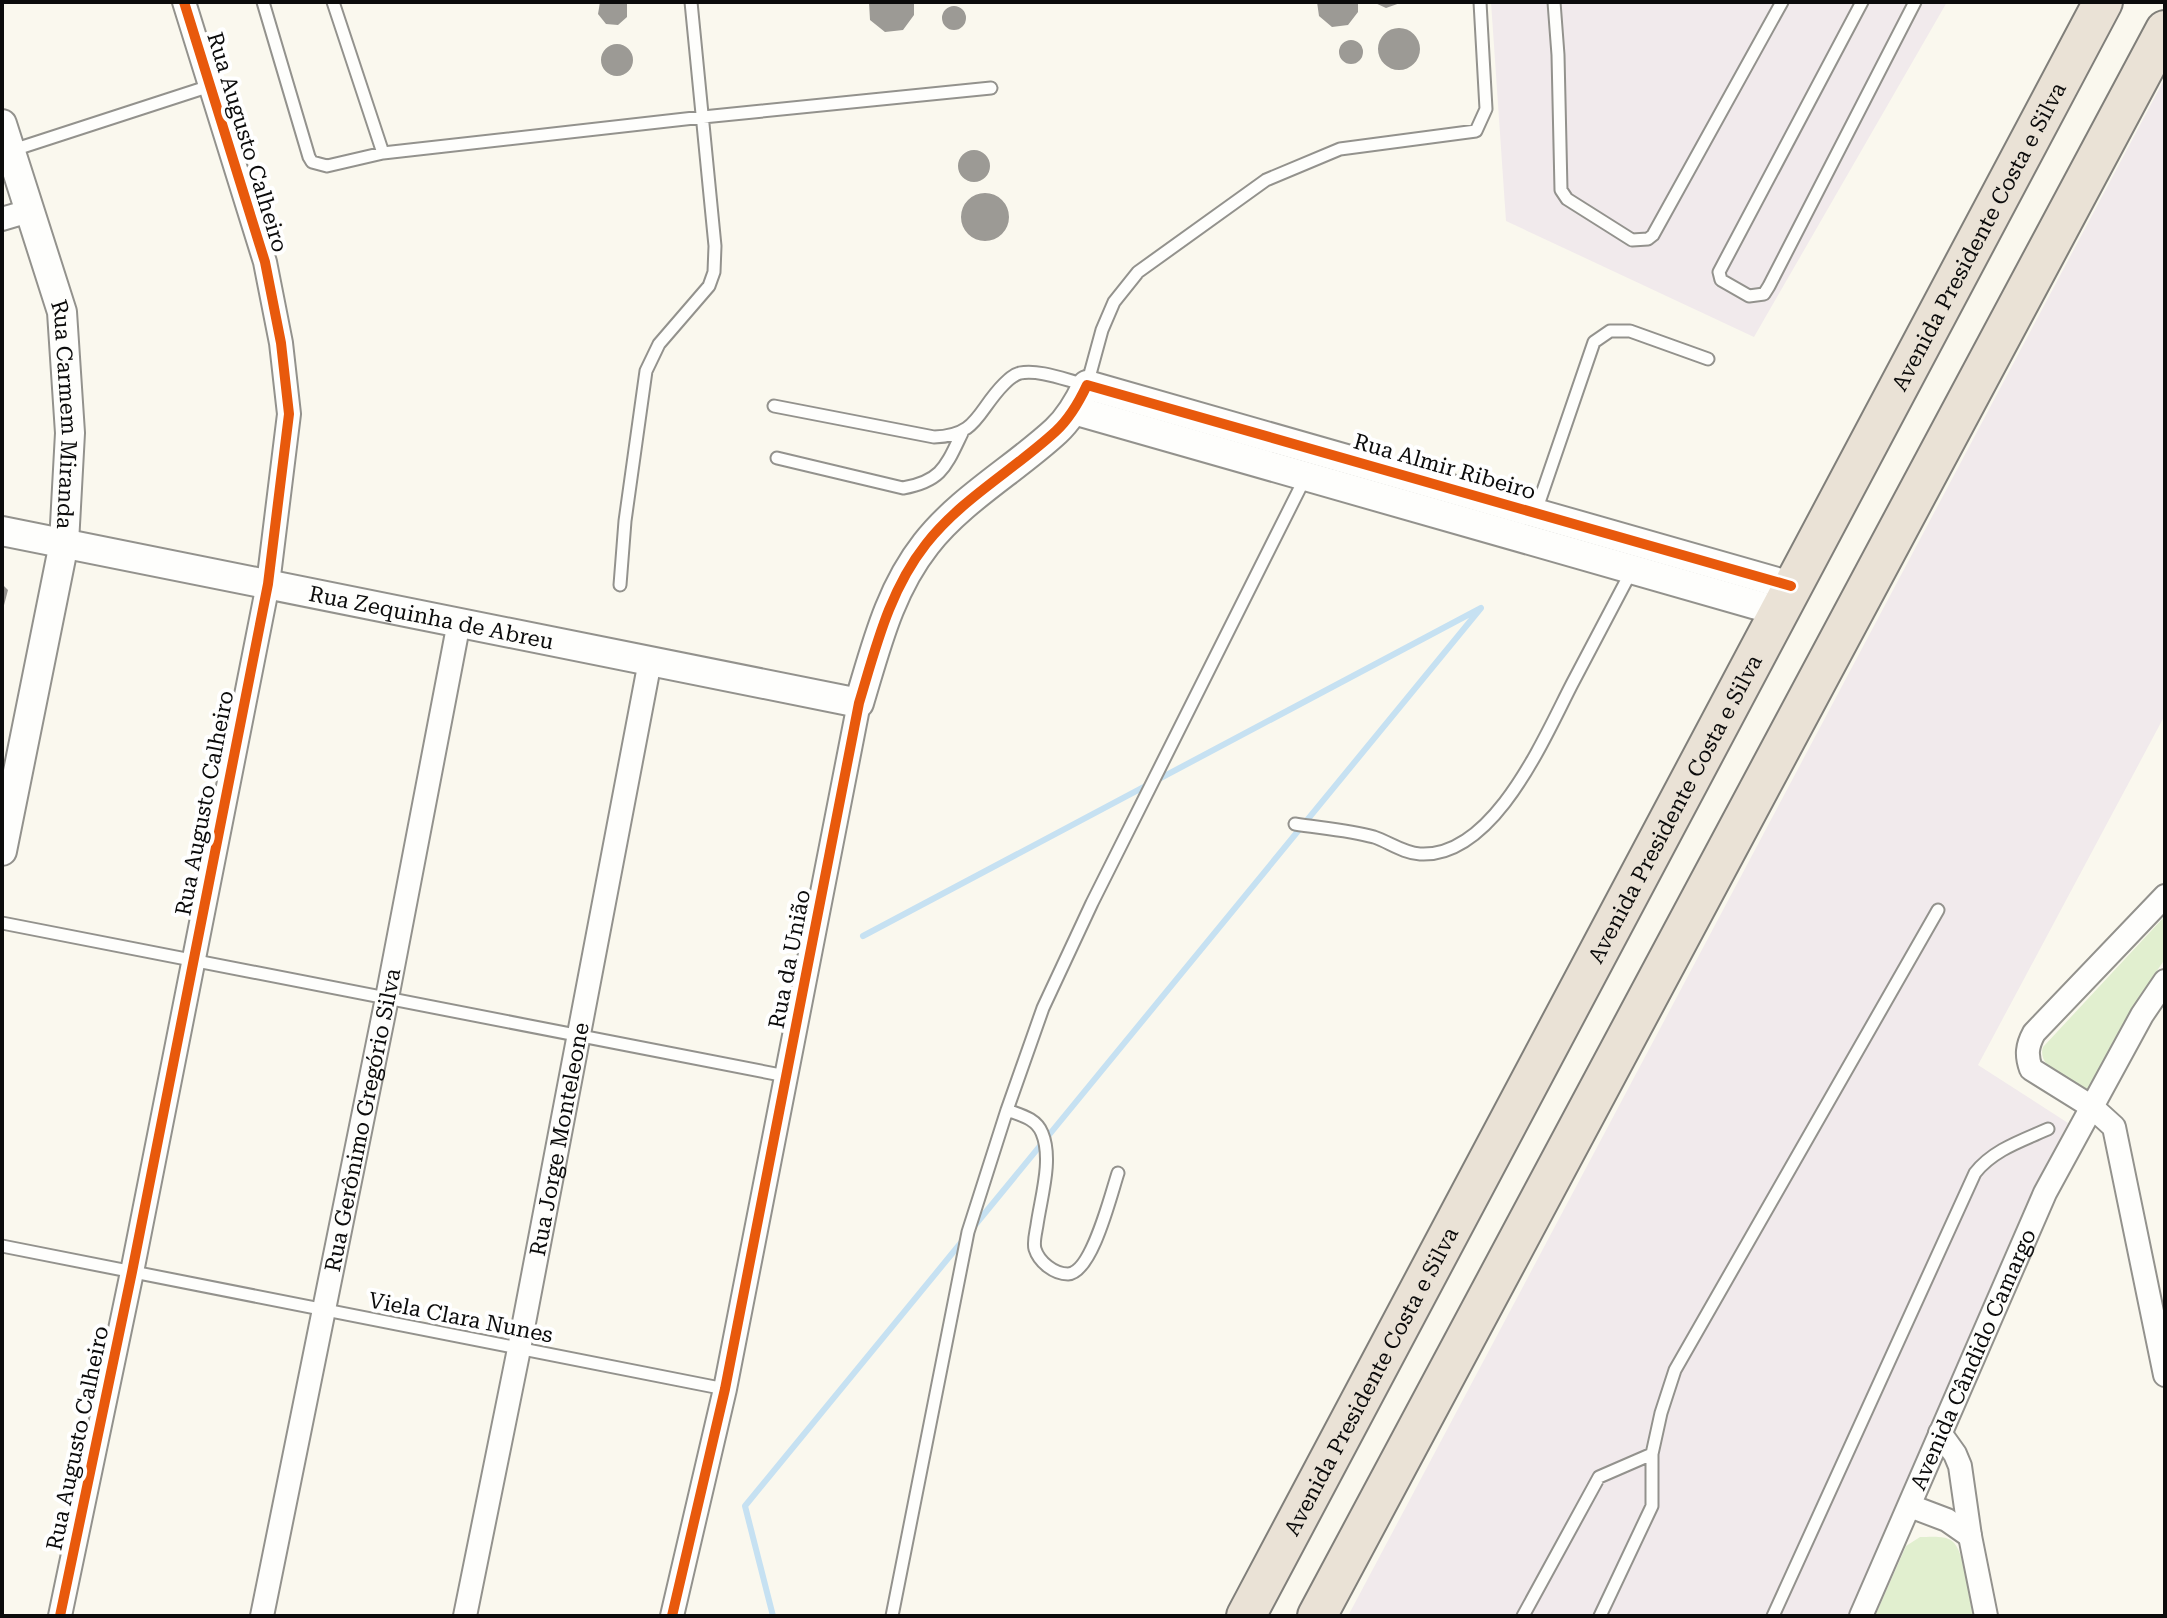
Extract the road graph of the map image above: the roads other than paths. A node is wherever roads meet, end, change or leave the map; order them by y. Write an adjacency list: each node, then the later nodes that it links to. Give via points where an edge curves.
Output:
1 (184, 2): 12 (street, Rua Augusto Calheiro)
2 (263, 2): 16 (lane, via 312,162 327,166)
3 (333, 2): 16 (lane)
4 (691, 2): 14 (lane)
5 (1480, 2): 19 (lane, via 1486,109 1476,131 1340,149 1266,180 1138,272 1114,302)
6 (1554, 2): 7 (lane, via 1561,190 1567,199 1640,240 1653,235)
7 (1782, 2)
8 (1862, 2): 9 (lane, via 1719,272 1721,280 1749,296 1764,294 1769,286)
9 (1915, 2)
10 (2103, 2): 32 (highway, Avenida Presidente Costa e Silva)
11 (2165, 30): 66 (highway)
12 (210, 86): 15 (lane); 30 (street, Rua Augusto Calheiro, via 265,262 281,343 289,414)
13 (991, 88): 14 (lane)
14 (703, 117): 16 (lane); 31 (lane, via 714,272 697,302 659,344 646,371)
15 (6, 138): 17 (street, Rua Carmem Miranda)
16 (383, 153)
17 (16, 215): 27 (street, Rua Carmem Miranda, via 62,312 70,433)
18 (1708, 359): 25 (lane, via 1630,331 1610,331 1594,342)
19 (1087, 385): 21 (street, Rua da União); 22 (lane, via 1020,373 988,399); 25 (street, Rua Almir Ribeiro)
20 (774, 406): 22 (lane, via 934,437)
21 (1074, 410): 24 (street, Rua Almir Ribeiro); 35 (street, Rua da União, via 925,544 888,607)
22 (962, 433): 23 (lane, via 941,473 903,488)
23 (777, 458)
24 (1306, 476): 25 (street, Rua Almir Ribeiro); 47 (lane, via 1085,916 1043,1008)
25 (1531, 526): 28 (street, Rua Almir Ribeiro); 29 (street, Rua Almir Ribeiro)
26 (2, 531): 27 (street, Rua Zequinha de Abreu)
27 (64, 543): 30 (street, Rua Zequinha de Abreu); 37 (street, Rua Carmem Miranda)
28 (1644, 544): 29 (lane); 32 (street, Rua Almir Ribeiro)
29 (1632, 569): 32 (street, Rua Almir Ribeiro); 36 (lane, via 1525,775 1481,828 1461,843 1420,854 1374,837)
30 (268, 584): 33 (street, Rua Zequinha de Abreu); 41 (street, Rua Augusto Calheiro)
31 (620, 585)
32 (1784, 598): 65 (highway, Avenida Presidente Costa e Silva)
33 (459, 622): 34 (street, Rua Zequinha de Abreu); 43 (street, Rua Gerônimo Gregório Silva)
34 (650, 661): 35 (street, Rua Zequinha de Abreu); 44 (street, Rua Jorge Monteleone)
35 (859, 703): 45 (street, Rua da União)
36 (1295, 824)
37 (2, 851)
38 (2165, 896): 46 (street, via 2034,1033 2028,1046 2031,1069)
39 (1938, 910): 57 (lane, via 1675,1370)
40 (2, 923): 41 (lane)
41 (192, 960): 43 (lane); 51 (street, Rua Augusto Calheiro)
42 (2165, 981): 46 (street, Avenida Cândido Camargo)
43 (387, 998): 44 (lane); 52 (street, Rua Gerônimo Gregório Silva)
44 (578, 1036): 45 (lane); 53 (street, Rua Jorge Monteleone)
45 (786, 1076): 55 (street, Rua da União)
46 (2092, 1107): 54 (street, via 2108,1118 2118,1137); 56 (street, Avenida Cândido Camargo, via 2045,1193)
47 (1007, 1110): 49 (lane, via 1027,1117 1043,1135 1045,1175 1034,1247 1049,1268 1065,1274 1078,1271 1088,1258); 64 (lane, via 968,1232)
48 (2048, 1129): 69 (lane, via 2003,1149 1975,1173)
49 (1118, 1173)
50 (2, 1246): 51 (lane, Viela Clara Nunes)
51 (132, 1272): 52 (lane, Viela Clara Nunes); 60 (street, Rua Augusto Calheiro)
52 (323, 1310): 53 (lane, Viela Clara Nunes); 61 (street, Rua Gerônimo Gregório Silva)
53 (519, 1349): 55 (lane, Viela Clara Nunes); 62 (street, Rua Jorge Monteleone)
54 (2165, 1375)
55 (725, 1389): 63 (street, Rua da União)
56 (1940, 1433): 58 (street, Avenida Cândido Camargo); 59 (street, via 1960,1466)
57 (1652, 1454): 67 (lane, via 1599,1477); 68 (lane, via 1652,1506)
58 (1910, 1506): 59 (street, via 1947,1520); 70 (street, Avenida Cândido Camargo)
59 (1970, 1536): 71 (street)
60 (60, 1616)
61 (262, 1616)
62 (465, 1616)
63 (672, 1616)
64 (892, 1616)
65 (1246, 1616)
66 (1317, 1616)
67 (1523, 1616)
68 (1600, 1616)
69 (1773, 1616)
70 (1861, 1616)
71 (1986, 1616)

